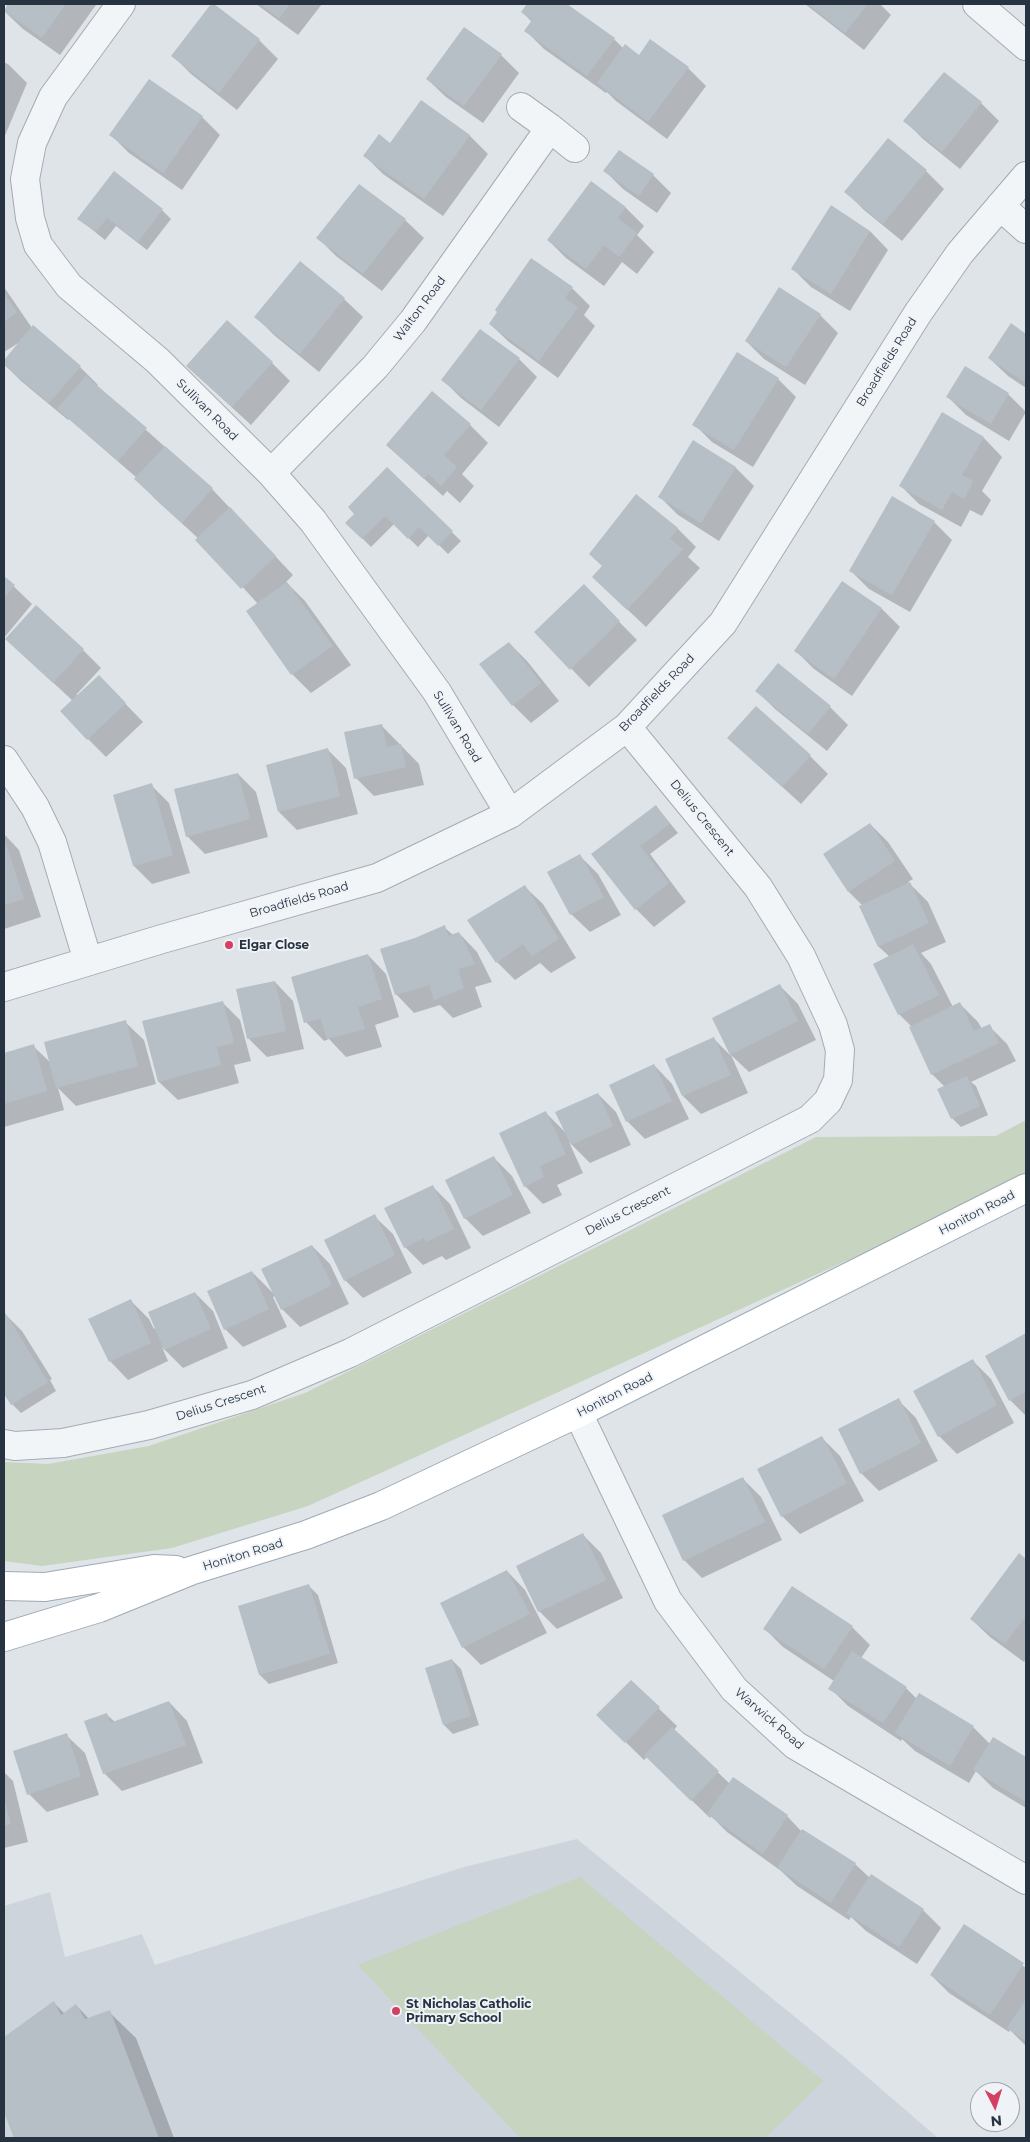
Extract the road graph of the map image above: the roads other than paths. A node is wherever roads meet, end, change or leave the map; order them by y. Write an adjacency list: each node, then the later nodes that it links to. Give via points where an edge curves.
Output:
1 (121, 4): 10 (street, Sullivan Road, via 53,97 32,142 25,179 30,218 38,245 69,286 157,360)
2 (976, 4): 3 (street)
3 (1026, 46)
4 (520, 106): 5 (street)
5 (550, 128): 6 (street); 10 (street, Walton Road, via 413,321 375,367)
6 (575, 148)
7 (1026, 176): 8 (street, Broadfields Road)
8 (1000, 206): 9 (street); 11 (street, Broadfields Road, via 960,253 918,313 723,624)
9 (1026, 229)
10 (271, 473): 13 (street, Sullivan Road, via 313,521 437,692)
11 (627, 727): 13 (street, Broadfields Road); 18 (street, Delius Crescent, via 758,887 801,956 833,1024 840,1050 838,1080 828,1101 810,1119 350,1353 252,1395 149,1425 63,1443)
12 (4, 760): 14 (street, via 52,842)
13 (510, 814): 14 (street, Broadfields Road, via 377,878)
14 (88, 961): 15 (street, Broadfields Road)
15 (4, 988)
16 (1026, 1188): 17 (main road, Honiton Road)
17 (578, 1413): 19 (main road, Honiton Road, via 381,1506 306,1535); 22 (street, Warwick Road, via 668,1601 734,1689 795,1745)
18 (4, 1444)
19 (190, 1571): 20 (main road, Honiton Road, via 154,1568 45,1587); 21 (main road, Honiton Road, via 99,1608)
20 (4, 1586)
21 (4, 1637)
22 (1026, 1880)

